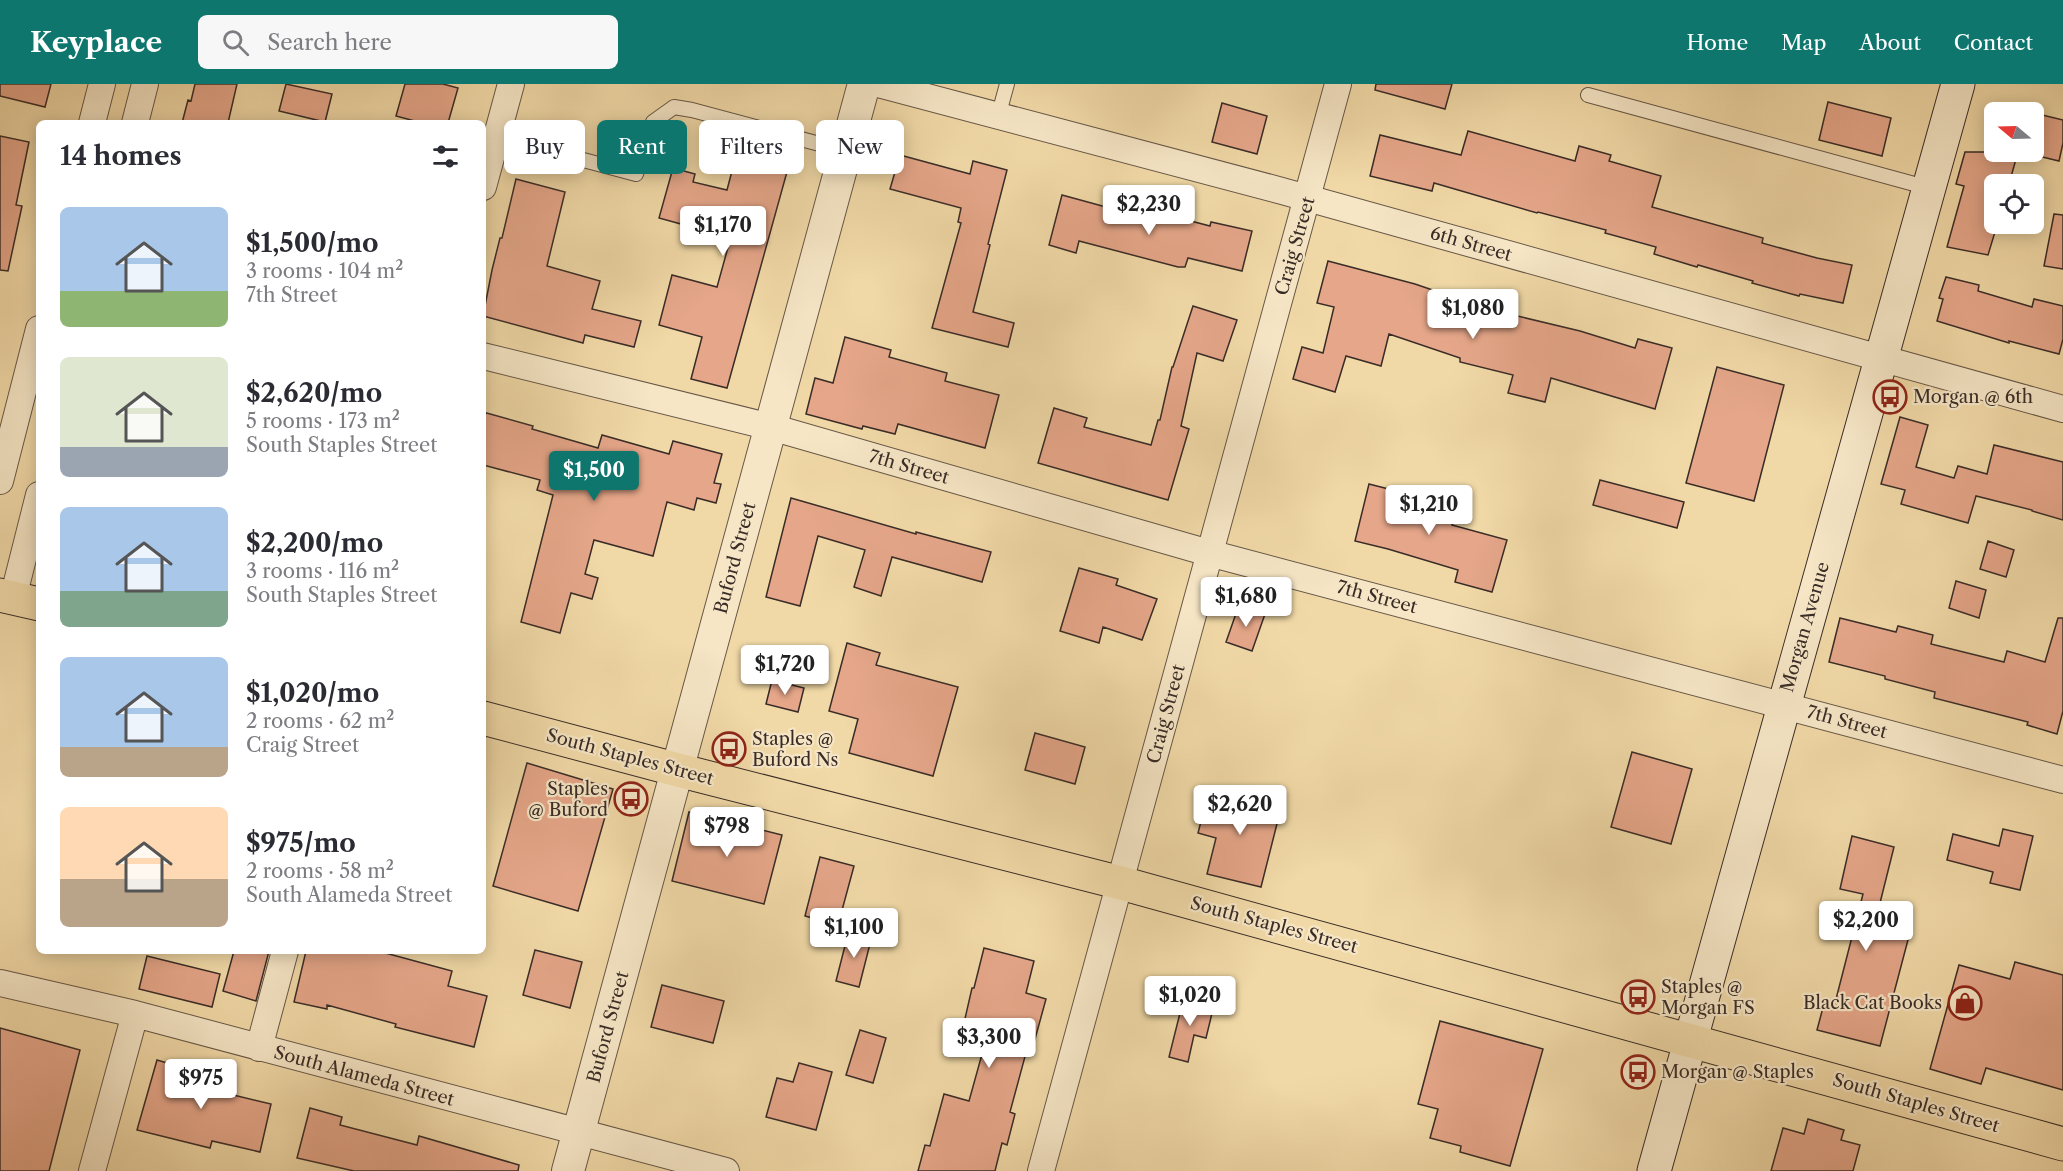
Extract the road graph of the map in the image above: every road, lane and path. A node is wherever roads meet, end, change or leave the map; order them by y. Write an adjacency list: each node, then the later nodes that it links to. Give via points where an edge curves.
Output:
1 (102, 84): 11 (street)
2 (145, 84): 12 (street)
3 (511, 84): 14 (street)
4 (864, 84): 13 (street, Buford Street)
5 (878, 84): 10 (street, 6th Street)
6 (1007, 84): 10 (lane)
7 (1338, 84): 19 (street, Craig Street)
8 (1958, 84): 18 (main road, Morgan Avenue)
9 (1588, 95): 18 (lane)
10 (998, 117): 19 (street, 6th Street)
11 (93, 120)
12 (136, 120)
13 (854, 120)
14 (497, 137): 15 (lane, via 636,174 653,122 674,107); 17 (street)
15 (816, 143)
16 (840, 174): 24 (street, Buford Street)
17 (486, 176)
18 (1929, 188): 22 (main road, Morgan Avenue)
19 (1308, 199): 22 (street, 6th Street); 27 (street, Craig Street)
20 (36, 341): 25 (street)
21 (486, 357): 24 (street, 7th Street)
22 (1882, 360): 23 (street, 6th Street); 29 (main road, Morgan Avenue)
23 (2063, 409)
24 (771, 427): 27 (street, 7th Street); 31 (street, Buford Street)
25 (0, 481)
26 (36, 509): 28 (street)
27 (1209, 553): 29 (street, 7th Street); 33 (street, Craig Street)
28 (17, 599)
29 (1783, 705): 32 (street, 7th Street); 37 (main road, Morgan Avenue)
30 (486, 719): 31 (main road, South Staples Street)
31 (678, 770): 33 (main road, South Staples Street); 39 (street, Buford Street)
32 (2063, 780)
33 (1121, 883): 37 (main road, South Staples Street); 44 (street, Craig Street)
34 (284, 954): 38 (street)
35 (0, 983): 36 (street, South Alameda Street)
36 (135, 1014): 38 (street, South Alameda Street); 41 (street)
37 (1688, 1039): 40 (main road, South Staples Street); 45 (main road, Morgan Avenue)
38 (259, 1048): 39 (street, South Alameda Street)
39 (579, 1132): 42 (street, Buford Street); 43 (street, South Alameda Street)
40 (2063, 1144)
41 (92, 1171)
42 (568, 1171)
43 (726, 1171)
44 (1041, 1171)
45 (1654, 1171)

